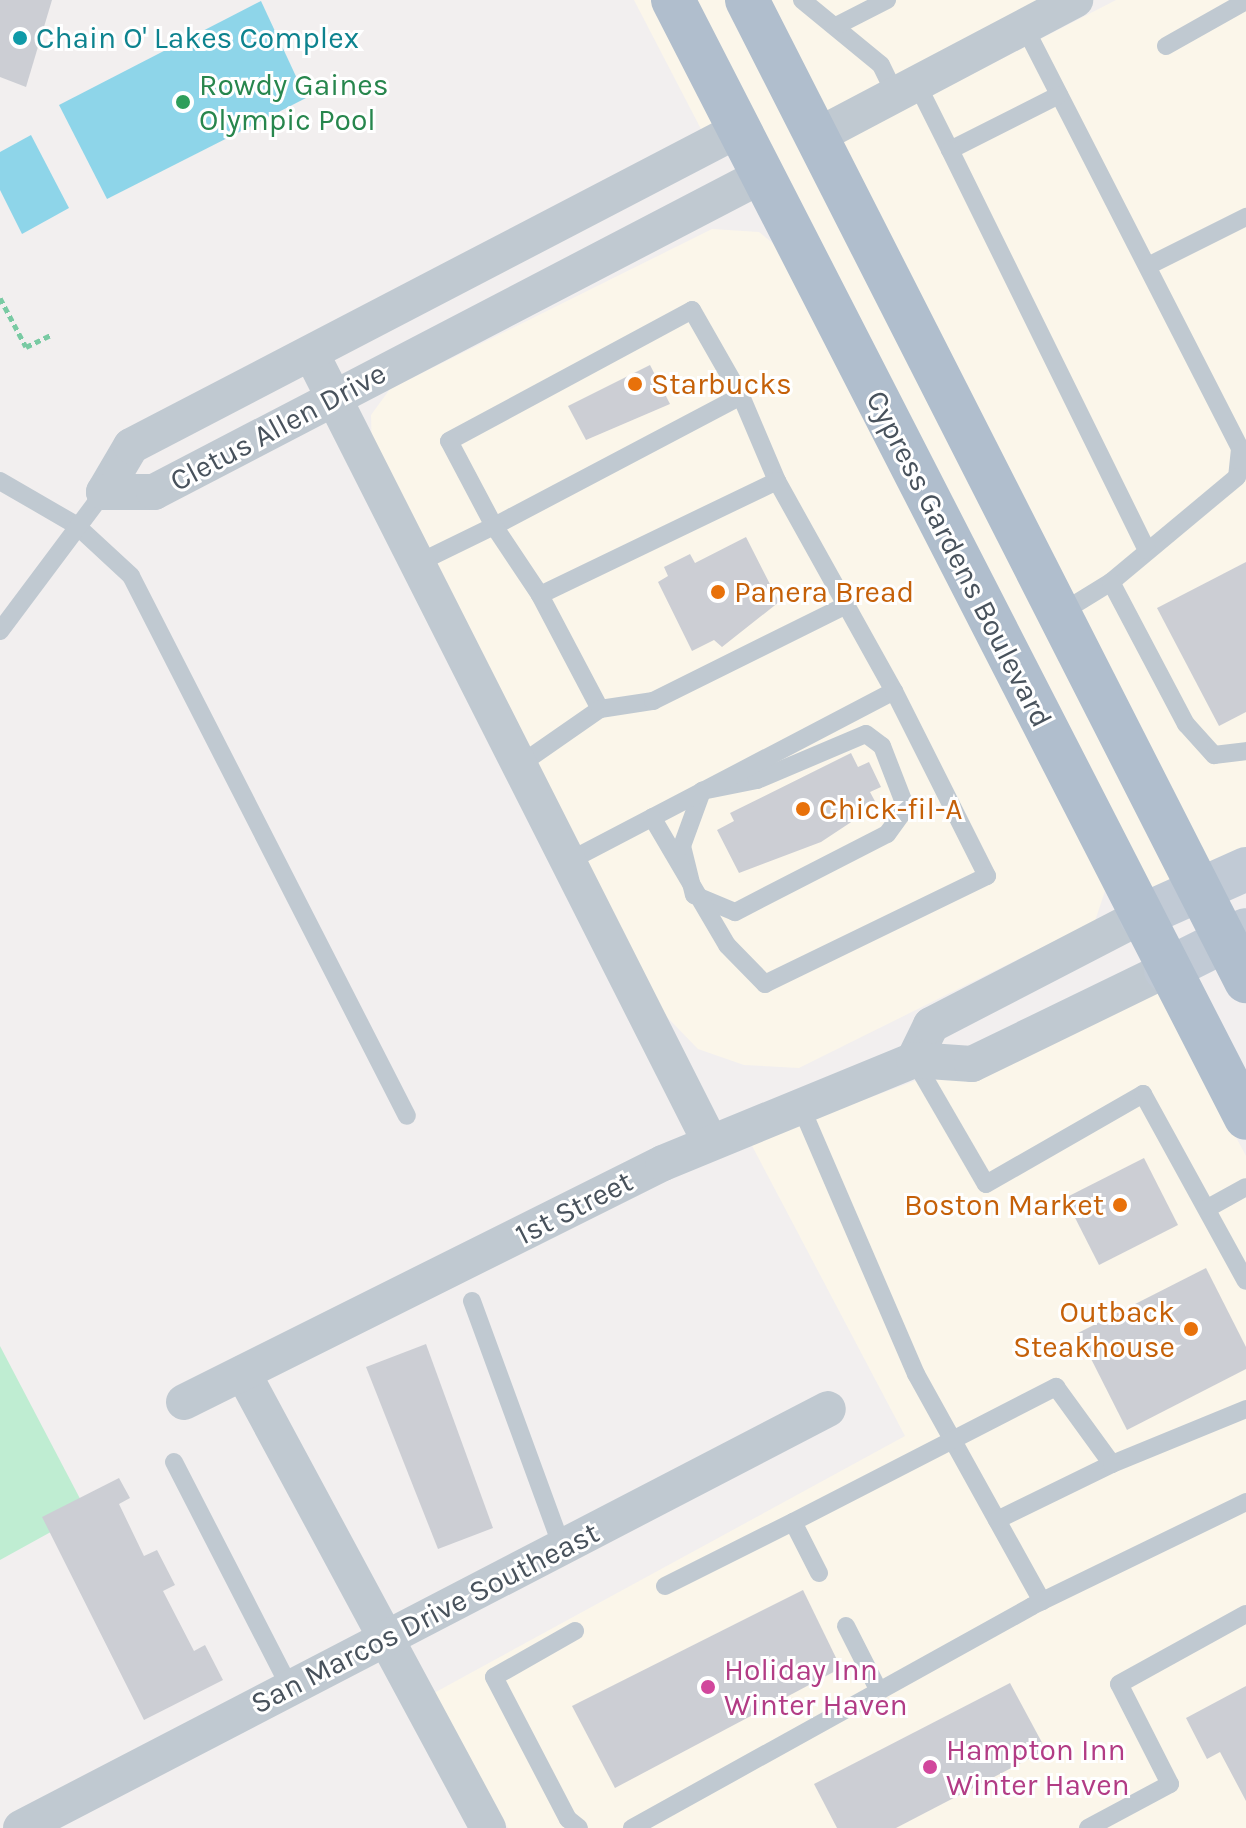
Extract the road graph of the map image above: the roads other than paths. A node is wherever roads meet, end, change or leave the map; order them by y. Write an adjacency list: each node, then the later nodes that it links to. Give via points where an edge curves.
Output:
1 (673, 0): 12 (main road, Cypress Gardens Boulevard)
2 (747, 0): 13 (main road)
3 (802, 0): 7 (lane)
4 (887, 0): 7 (lane)
5 (1246, 1): 9 (lane)
6 (1066, 2): 8 (street)
7 (838, 25): 10 (lane)
8 (1024, 26): 10 (street); 11 (lane)
9 (1166, 46)
10 (905, 88): 13 (street); 14 (lane)
11 (1059, 95): 14 (lane); 17 (lane)
12 (740, 129): 15 (main road, Cypress Gardens Boulevard); 18 (street, Cletus Allen Drive)
13 (817, 136): 32 (main road)
14 (950, 150): 27 (lane)
15 (763, 175): 20 (street, Cletus Allen Drive); 44 (main road, Cypress Gardens Boulevard)
16 (1246, 217): 17 (lane)
17 (1148, 266): 21 (lane)
18 (311, 353): 20 (street); 24 (street, Cletus Allen Drive, via 131,446)
19 (741, 396): 23 (lane); 26 (lane); 26 (lane, via 692,310 449,441)
20 (332, 398): 24 (street, Cletus Allen Drive, via 154,492); 28 (street)
21 (1240, 434): 27 (lane, via 1237,477)
22 (0, 481): 25 (lane)
23 (777, 481): 30 (lane); 31 (lane)
24 (104, 492): 25 (lane)
25 (76, 525): 33 (lane); 50 (lane, via 131,576)
26 (494, 526): 28 (lane); 30 (lane)
27 (1147, 550): 29 (lane)
28 (414, 565): 37 (street)
29 (1111, 582): 32 (lane); 36 (lane, via 1186,724 1214,755)
30 (540, 595): 35 (lane)
31 (846, 605): 34 (lane); 35 (lane, via 653,701)
32 (1059, 614): 42 (main road)
33 (0, 631)
34 (894, 691): 38 (lane); 43 (lane, via 987,876 765,984)
35 (600, 709): 37 (lane)
36 (1246, 751)
37 (518, 766): 40 (street)
38 (702, 791): 39 (lane); 43 (lane, via 682,846); 43 (lane, via 757,780 866,734 882,746 906,808 887,834 769,899 735,912)
39 (652, 817): 40 (lane); 43 (lane)
40 (567, 862): 52 (street)
41 (1246, 869): 42 (main road)
42 (1199, 889): 44 (main road); 45 (main road)
43 (694, 895)
44 (1141, 916): 46 (main road, Cypress Gardens Boulevard); 48 (street, via 931,1025)
45 (1236, 935): 46 (main road); 47 (main road)
46 (1166, 970): 48 (street, 1st Street, via 972,1064); 51 (main road, Cypress Gardens Boulevard)
47 (1246, 981)
48 (914, 1060): 49 (street, 1st Street); 54 (lane, via 986,1184 1143,1094)
49 (801, 1107): 52 (street, 1st Street); 61 (lane, via 916,1374)
50 (407, 1116)
51 (1246, 1118)
52 (710, 1142): 57 (street, 1st Street)
53 (1246, 1187): 54 (lane)
54 (1208, 1208): 55 (lane)
55 (1246, 1281)
56 (472, 1301): 67 (lane)
57 (233, 1377): 58 (street, 1st Street); 74 (street)
58 (184, 1402)
59 (828, 1409): 67 (street, San Marcos Drive Southeast)
60 (1246, 1409): 63 (lane)
61 (953, 1441): 63 (lane, via 1056,1387); 65 (lane); 66 (lane)
62 (174, 1462): 75 (lane)
63 (1112, 1464): 65 (lane)
64 (1246, 1502): 70 (lane)
65 (997, 1520): 70 (lane)
66 (793, 1522): 68 (lane); 69 (lane)
67 (562, 1547): 74 (street, San Marcos Drive Southeast)
68 (819, 1573)
69 (665, 1586)
70 (1042, 1601): 76 (lane)
71 (1246, 1614): 81 (lane, via 1119,1684 1170,1784)
72 (846, 1626): 76 (lane)
73 (575, 1631): 79 (lane, via 494,1677 568,1819)
74 (383, 1637): 75 (street, San Marcos Drive Southeast); 78 (street)
75 (290, 1688): 77 (street, San Marcos Drive Southeast)
76 (879, 1691): 80 (lane)
77 (21, 1828)
78 (488, 1828)
79 (579, 1828)
80 (632, 1828)
81 (1088, 1828)

